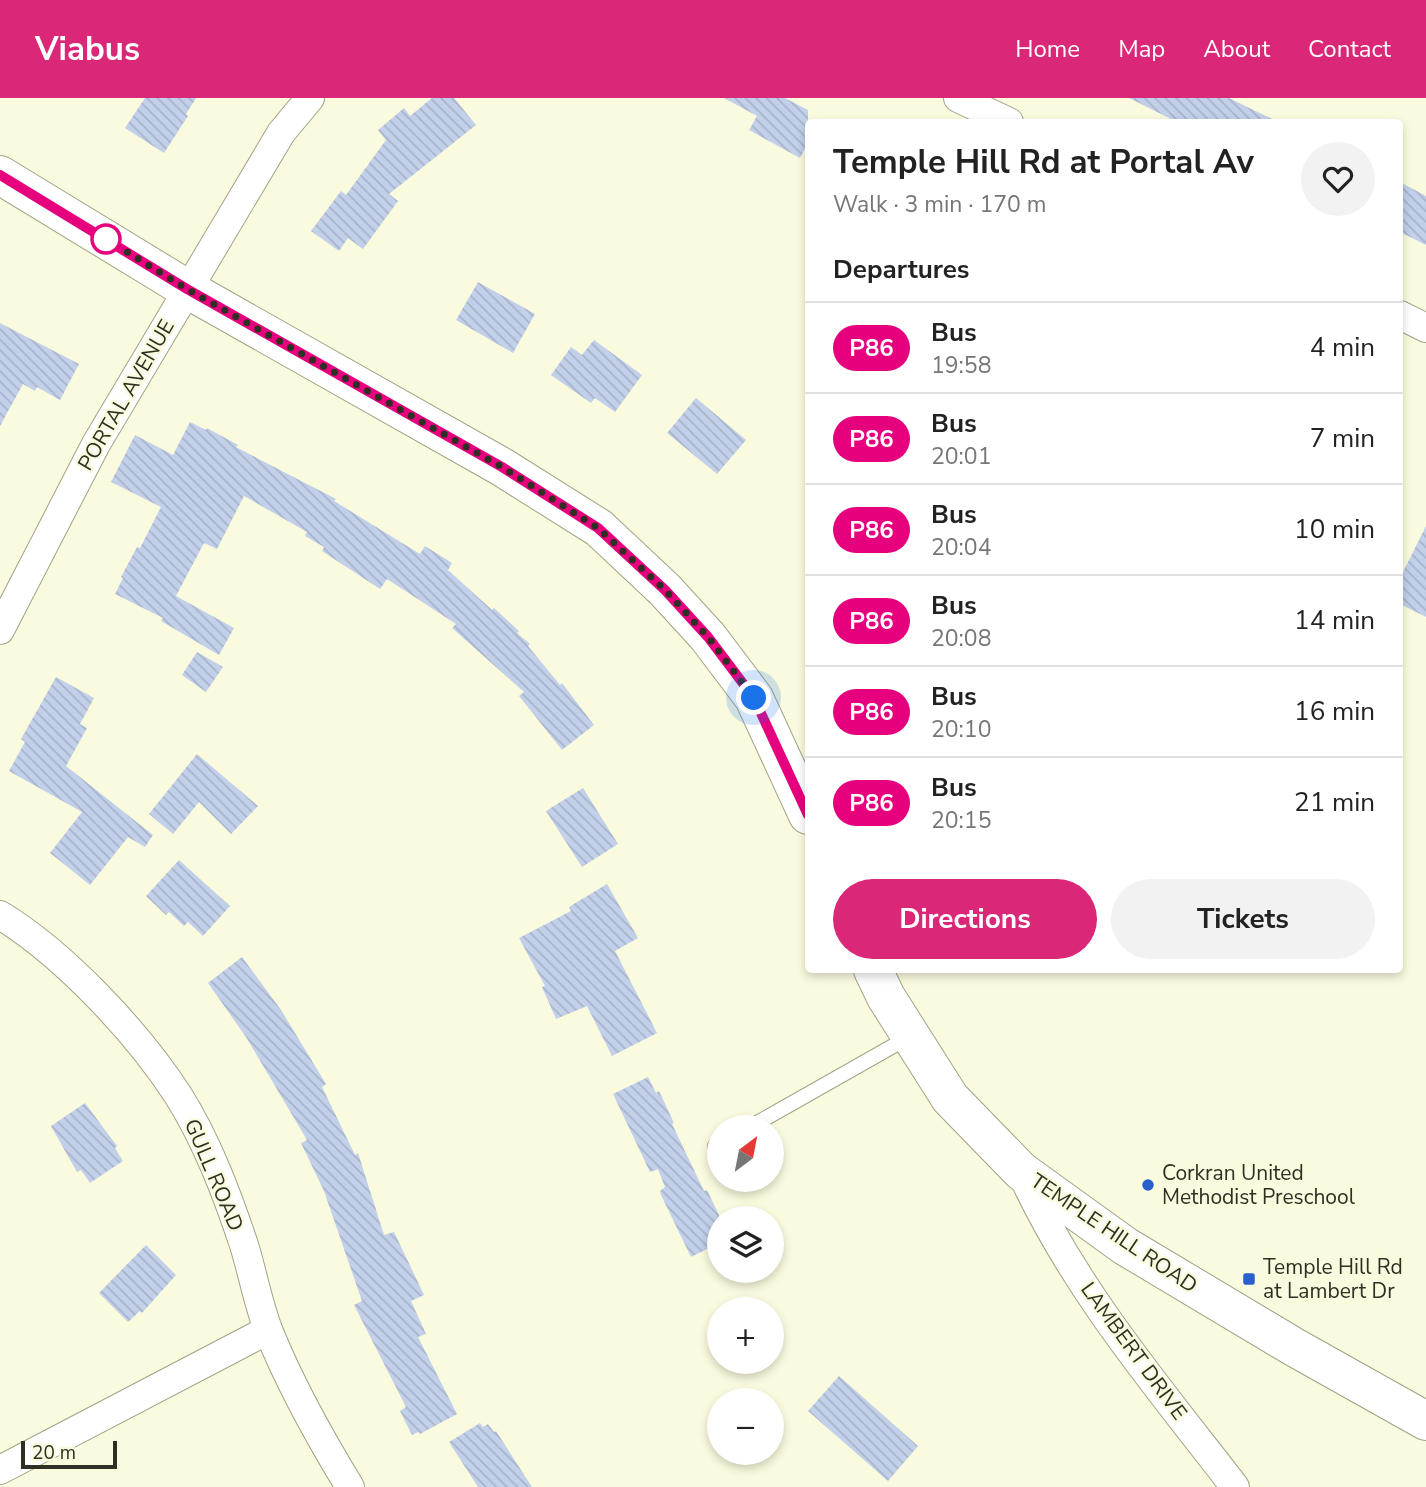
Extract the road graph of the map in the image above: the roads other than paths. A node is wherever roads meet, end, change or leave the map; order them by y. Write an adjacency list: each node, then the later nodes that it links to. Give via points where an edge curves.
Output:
1 (310, 98): 5 (street, PORTAL AVENUE, via 281,133)
2 (958, 98): 3 (street)
3 (1003, 119)
4 (0, 175): 5 (main road)
5 (187, 289): 8 (street, PORTAL AVENUE, via 96,444); 9 (main road, via 502,467 598,528 708,637 754,698)
6 (1403, 316): 7 (street)
7 (1426, 328)
8 (0, 630)
9 (805, 808)
10 (0, 915): 15 (street, GULL ROAD, via 58,957 117,1018 178,1096 211,1158 244,1245)
11 (874, 973): 12 (main road, TEMPLE HILL ROAD)
12 (911, 1036): 13 (lane); 14 (main road, TEMPLE HILL ROAD, via 950,1098)
13 (771, 1115)
14 (1021, 1171): 16 (main road, TEMPLE HILL ROAD, via 1125,1246); 19 (street, LAMBERT DRIVE, via 1040,1212 1109,1324)
15 (268, 1330): 17 (street); 18 (street, GULL ROAD, via 320,1438)
16 (1426, 1421)
17 (0, 1470)
18 (350, 1487)
19 (1236, 1487)

